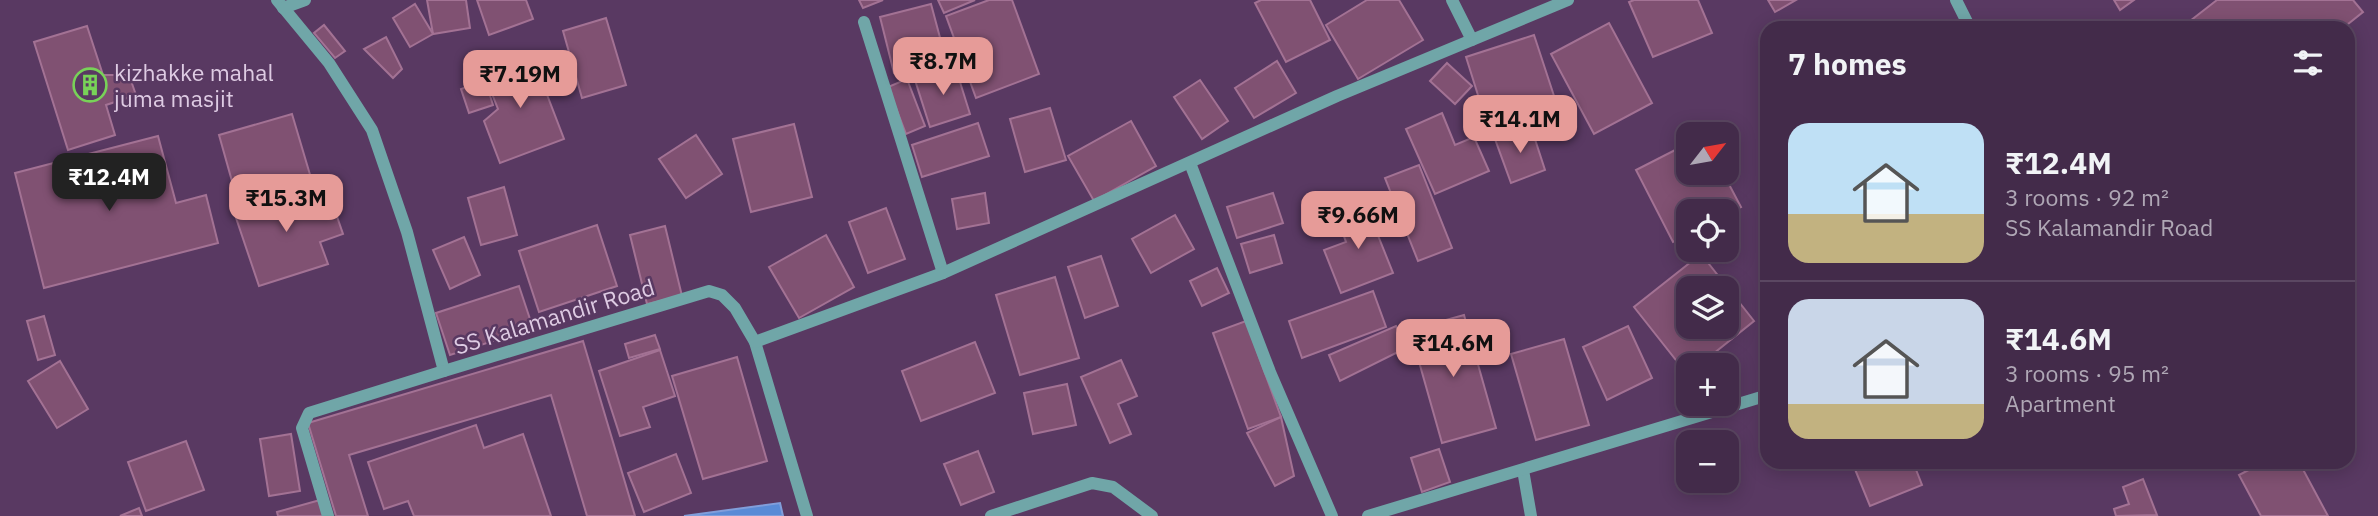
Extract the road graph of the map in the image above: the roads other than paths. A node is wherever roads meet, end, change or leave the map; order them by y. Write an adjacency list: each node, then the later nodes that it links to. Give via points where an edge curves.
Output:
1 (305, 0): 5 (street)
2 (1452, 0): 8 (street)
3 (1568, 0): 8 (street)
4 (1956, 0): 6 (street)
5 (280, 4): 12 (street, SS Kalamandir Road, via 329,62 372,130 407,232)
6 (1966, 21)
7 (864, 22): 10 (street)
8 (1472, 40): 9 (street)
9 (1190, 163): 10 (street); 19 (street, via 1270,372)
10 (943, 273): 11 (street)
11 (755, 342): 12 (street, SS Kalamandir Road, via 735,308 722,295 709,292); 16 (street, SS Kalamandir Road)
12 (444, 372): 15 (street, via 309,413 303,419)
13 (1760, 397): 14 (street)
14 (1523, 470): 20 (street); 21 (street)
15 (328, 516)
16 (807, 516)
17 (991, 516): 18 (street, via 1092,483 1113,487)
18 (1153, 516)
19 (1332, 516)
20 (1368, 516)
21 (1531, 516)

